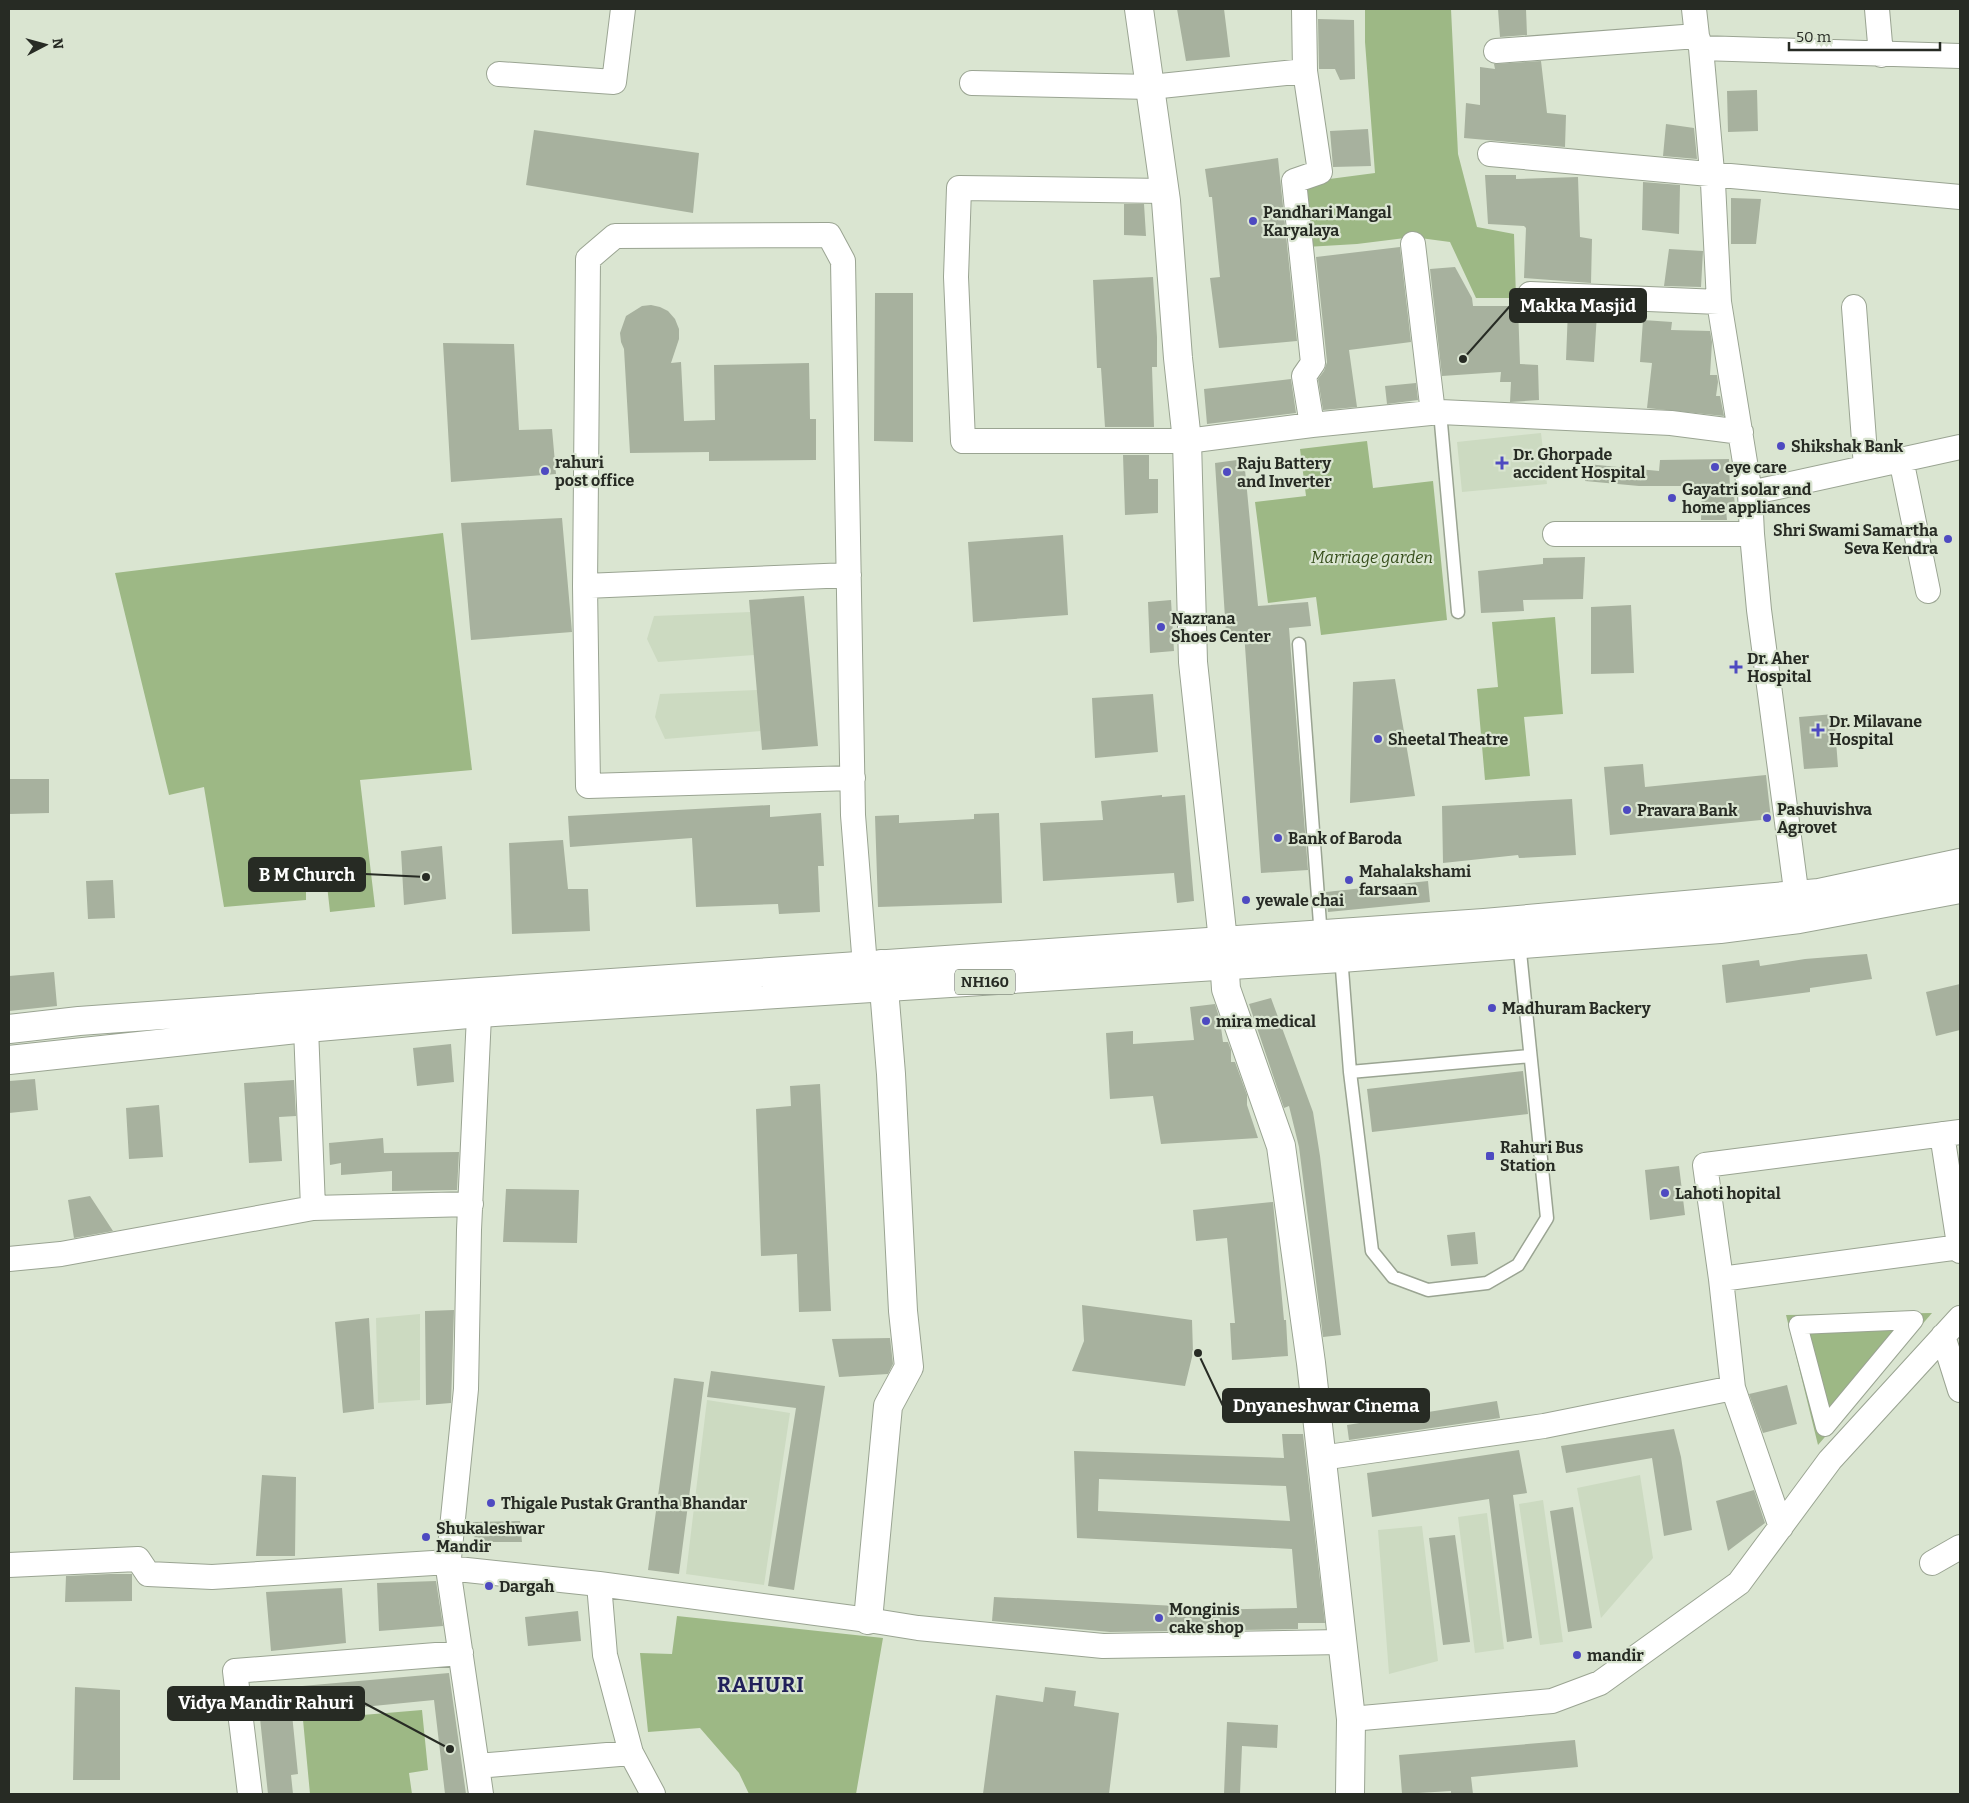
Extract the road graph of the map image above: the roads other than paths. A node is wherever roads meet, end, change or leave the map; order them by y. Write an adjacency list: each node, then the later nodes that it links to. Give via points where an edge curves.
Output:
1 (624, 9): 11 (street, via 614,82)
2 (1139, 9): 13 (main road)
3 (1304, 9): 10 (street)
4 (1694, 9): 6 (street)
5 (1877, 9): 8 (street)
6 (1699, 42): 7 (street); 8 (street); 15 (street)
7 (1496, 51)
8 (1880, 55): 9 (street)
9 (1960, 56)
10 (1305, 71): 13 (street); 23 (street, via 1320,172 1294,181 1313,363 1304,376)
11 (499, 74)
12 (972, 83): 13 (street)
13 (1151, 87): 16 (main road)
14 (1490, 154): 15 (street)
15 (1712, 174): 17 (street); 20 (street)
16 (1164, 191): 25 (main road); 25 (street, via 959,188 956,277 963,441)
17 (1960, 197)
18 (1413, 244): 22 (street)
19 (1530, 294): 20 (street)
20 (1719, 302): 24 (street)
21 (1854, 307): 28 (street)
22 (1436, 413): 23 (street); 24 (street, via 1671,423); 35 (lane)
23 (1312, 425): 25 (street)
24 (1741, 432): 29 (street)
25 (1187, 441): 43 (main road, via 1193,662)
26 (1960, 447): 27 (street)
27 (1901, 459): 28 (street); 34 (street)
28 (1866, 467): 29 (street)
29 (1750, 493): 31 (street)
30 (1555, 534): 31 (street)
31 (1752, 534): 40 (street)
32 (849, 575): 33 (street); 33 (street, via 843,261 829,236 615,236 588,259); 37 (street)
33 (586, 586): 37 (street, via 588,786)
34 (1928, 591)
35 (1458, 612)
36 (1299, 644): 42 (lane)
37 (853, 778): 44 (street, via 853,815)
38 (1960, 864): 40 (main road, NH160, via 1819,893)
39 (1960, 889): 40 (main road, NH160)
40 (1798, 907): 41 (main road, NH160, via 1720,929)
41 (1518, 932): 42 (main road, NH160); 50 (lane)
42 (1331, 946): 43 (main road, NH160); 52 (lane)
43 (1223, 953): 44 (main road, NH160); 64 (main road, via 1226,989 1281,1146)
44 (877, 973): 45 (main road, NH160); 71 (main road, via 891,1074 903,1311 909,1366 888,1406)
45 (480, 1003): 46 (main road, NH160); 47 (main road, NH160); 54 (street)
46 (160, 1015): 48 (main road, NH160); 49 (main road)
47 (306, 1028): 49 (main road, NH160); 55 (street)
48 (9, 1029)
49 (162, 1044): 51 (main road, NH160)
50 (1530, 1056): 52 (lane); 52 (lane, via 1547,1218 1518,1265 1487,1283 1428,1290 1393,1277 1372,1251)
51 (9, 1060)
52 (1350, 1072)
53 (1951, 1133): 56 (street); 58 (street, via 1705,1165)
54 (471, 1204): 55 (street); 69 (street, via 466,1389)
55 (313, 1208): 57 (street, via 61,1254)
56 (1960, 1249): 58 (street)
57 (9, 1260)
58 (1722, 1279): 62 (street)
59 (1960, 1318): 61 (street)
60 (1914, 1320): 60 (street, via 1888,1351 1824,1427 1798,1325)
61 (1943, 1336): 63 (street); 65 (street, via 1830,1460)
62 (1733, 1388): 64 (street, via 1544,1426); 65 (street)
63 (1960, 1390)
64 (1321, 1458): 72 (main road)
65 (1781, 1526): 74 (street, via 1739,1583 1600,1684 1552,1701)
66 (1960, 1547): 67 (street)
67 (1932, 1563)
68 (9, 1564): 69 (street, via 138,1559 148,1574 212,1578)
69 (449, 1565): 70 (street); 73 (street)
70 (599, 1584): 71 (street); 75 (street, via 605,1655)
71 (868, 1620): 72 (street, via 1103,1646)
72 (1342, 1642): 74 (main road)
73 (461, 1654): 76 (street); 77 (street, via 235,1670)
74 (1351, 1719): 80 (main road)
75 (631, 1753): 76 (street); 79 (street)
76 (477, 1766): 78 (street)
77 (250, 1794)
78 (481, 1794)
79 (653, 1794)
80 (1350, 1794)

